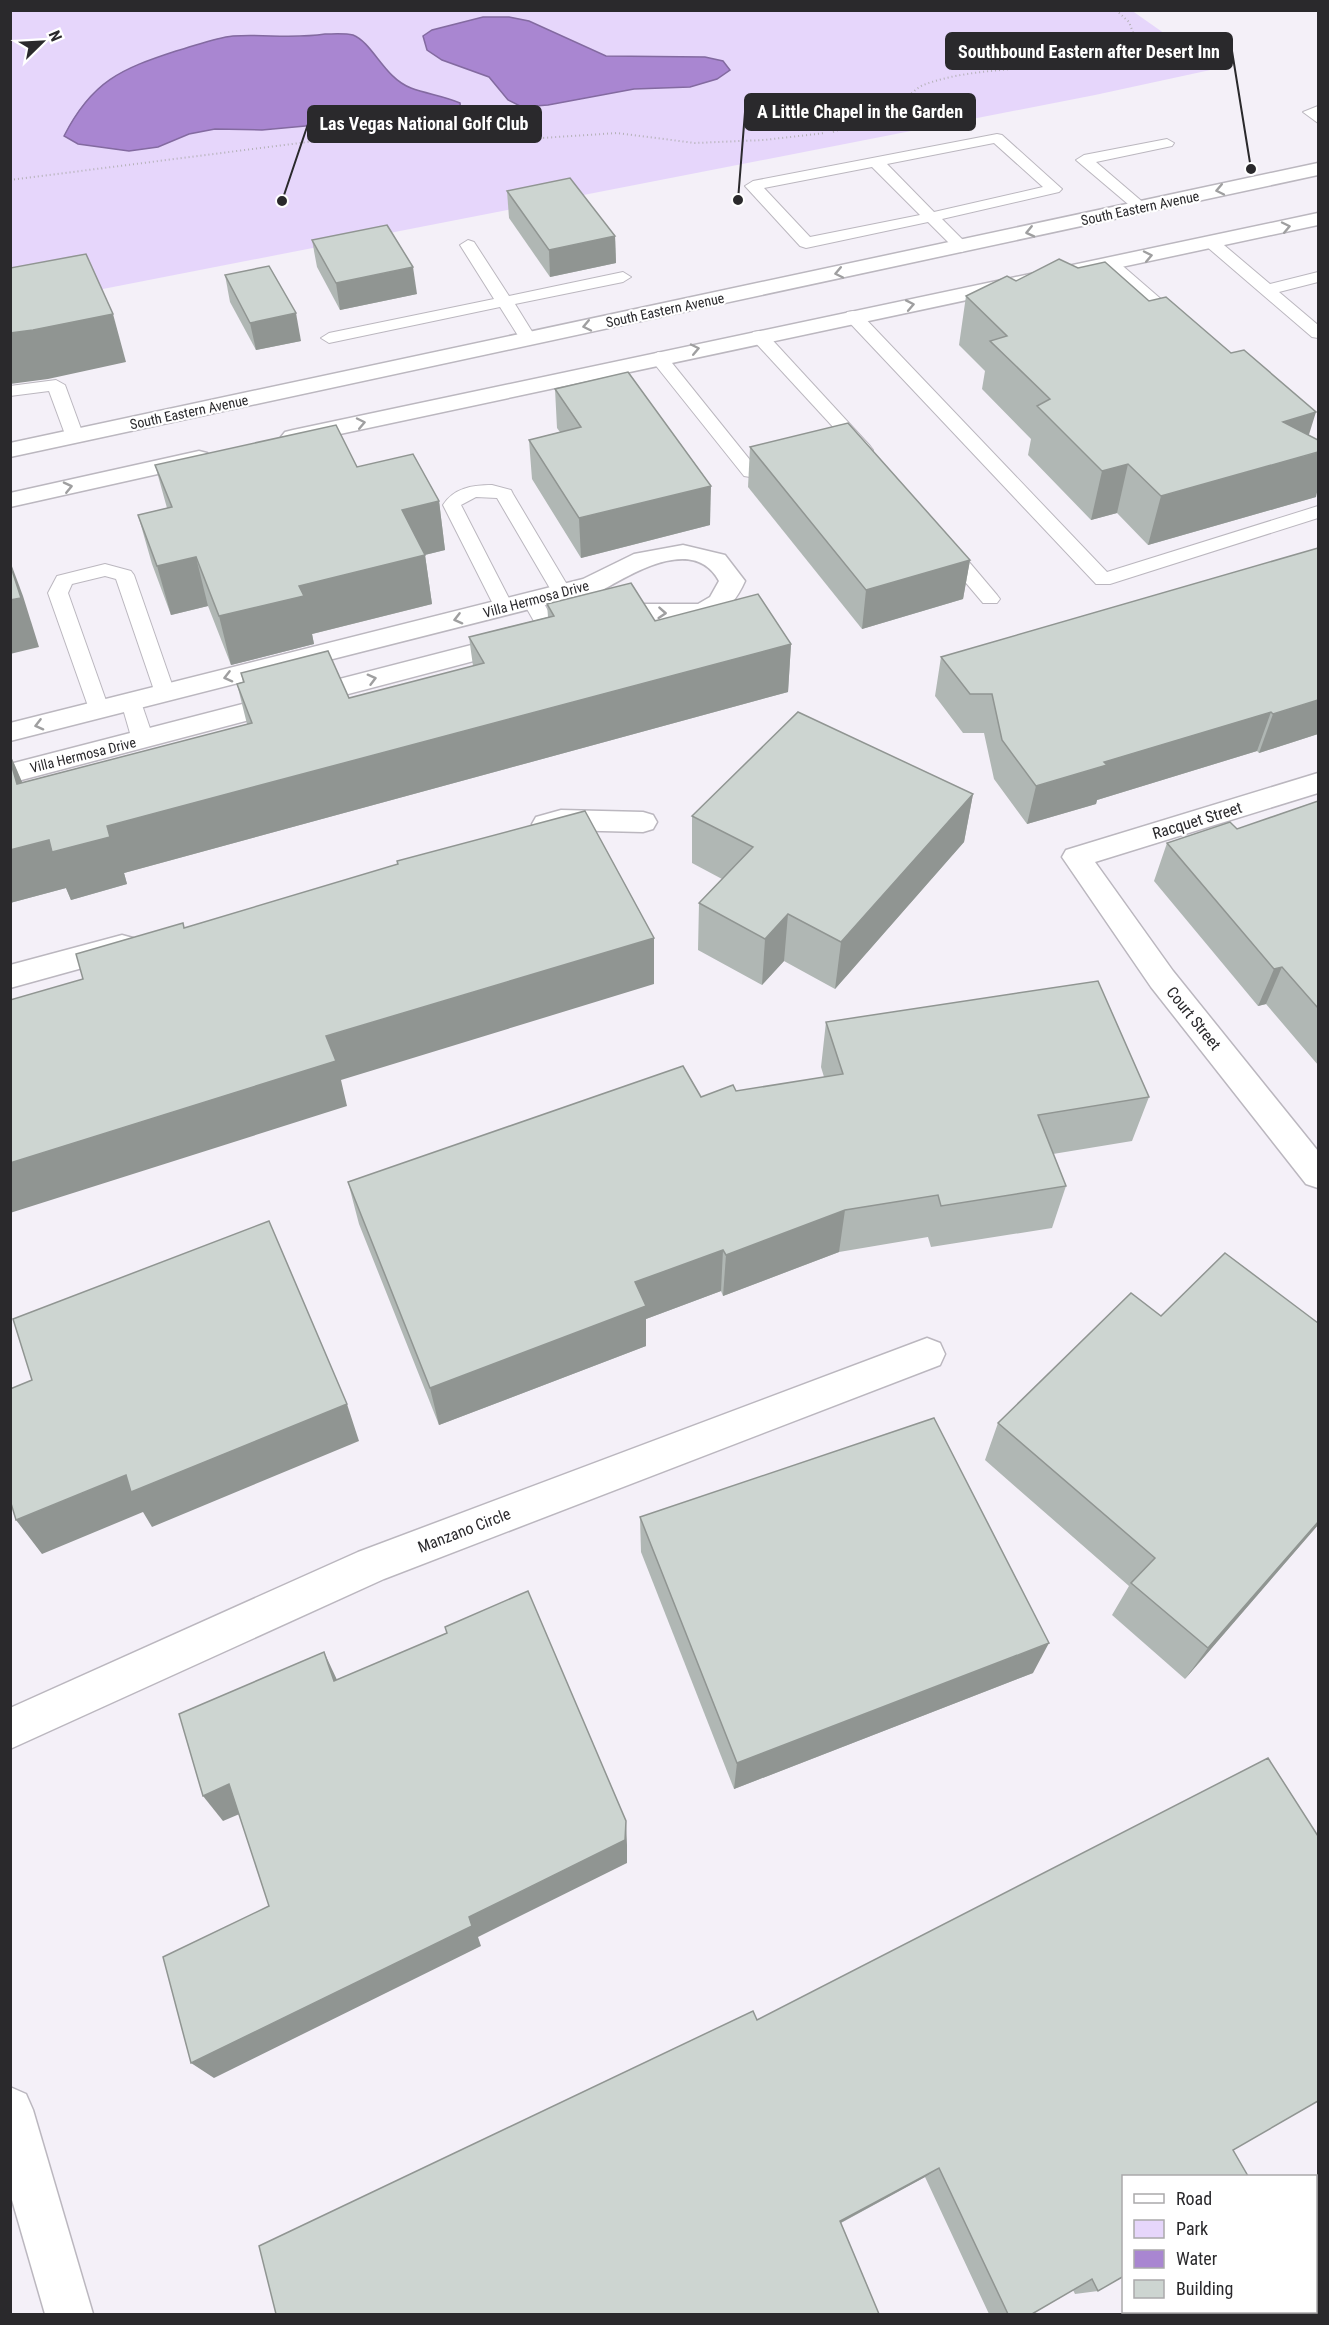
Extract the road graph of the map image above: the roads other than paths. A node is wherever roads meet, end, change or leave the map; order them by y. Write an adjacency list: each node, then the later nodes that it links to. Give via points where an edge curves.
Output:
1 (1318, 110): 2 (lane, via 1310,112)
2 (1318, 118)
3 (1167, 143): 6 (lane, via 1084,160)
4 (876, 162): 7 (lane); 7 (lane, via 997,138 1054,189); 7 (lane, via 753,186 806,243)
5 (1318, 169): 6 (main road, South Eastern Avenue, one-way to 6)
6 (1140, 207): 11 (main road, South Eastern Avenue, one-way to 11)
7 (931, 217): 11 (lane)
8 (1318, 219): 9 (main road, one-way to 8)
9 (1212, 243): 12 (main road, one-way to 9); 15 (lane)
10 (468, 245): 16 (lane)
11 (962, 247): 22 (main road, South Eastern Avenue, one-way to 22)
12 (1111, 264): 17 (main road, one-way to 12); 19 (lane)
13 (623, 277): 16 (lane)
14 (1318, 277): 15 (lane)
15 (1266, 290): 18 (lane)
16 (505, 302): 21 (lane); 22 (lane)
17 (853, 316): 20 (main road); 34 (lane, via 1103,580)
18 (1315, 327)
19 (1189, 333)
20 (759, 336): 23 (main road, one-way to 20); 27 (lane)
21 (328, 338)
22 (528, 339): 25 (main road, South Eastern Avenue)
23 (658, 357): 26 (main road, one-way to 23); 31 (lane, via 750,472)
24 (10, 391): 25 (lane, via 56,385)
25 (75, 437): 28 (main road, South Eastern Avenue)
26 (277, 441)
27 (860, 445): 29 (lane); 32 (lane)
28 (10, 450)
29 (838, 450)
30 (219, 454): 33 (main road, one-way to 30)
31 (805, 458)
32 (875, 463)
33 (10, 500)
34 (1318, 512)
35 (936, 536): 37 (lane)
36 (562, 593): 38 (main road, Villa Hermosa Drive); 39 (lane, via 504,494 487,490 460,496 452,505); 40 (main road, Villa Hermosa Drive, one-way to 36, via 649,612 689,615 713,607 727,596 732,581 712,557 667,552 637,561 592,585)
37 (990, 599)
38 (532, 600): 39 (main road, Villa Hermosa Drive); 40 (lane)
39 (504, 608): 41 (main road, Villa Hermosa Drive, one-way to 41)
40 (568, 628): 45 (main road, Villa Hermosa Drive, one-way to 40)
41 (165, 693): 42 (main road, Villa Hermosa Drive); 43 (lane, via 124,575 105,570 64,580 58,593)
42 (131, 702): 43 (main road, Villa Hermosa Drive); 45 (lane)
43 (99, 709): 44 (main road, Villa Hermosa Drive, one-way to 44)
44 (10, 732)
45 (143, 740): 46 (main road, Villa Hermosa Drive)
46 (10, 774)
47 (1318, 783): 50 (main road, Racquet Street)
48 (643, 822): 49 (main road, via 561,820)
49 (515, 833)
50 (1076, 857): 53 (main road, Court Street, via 1162,979)
51 (148, 938): 52 (main road)
52 (10, 977)
53 (1318, 1174)
54 (927, 1354): 55 (main road, Manzano Circle, via 372,1565)
55 (10, 1729)
56 (10, 2110): 57 (main road)
57 (69, 2314)

